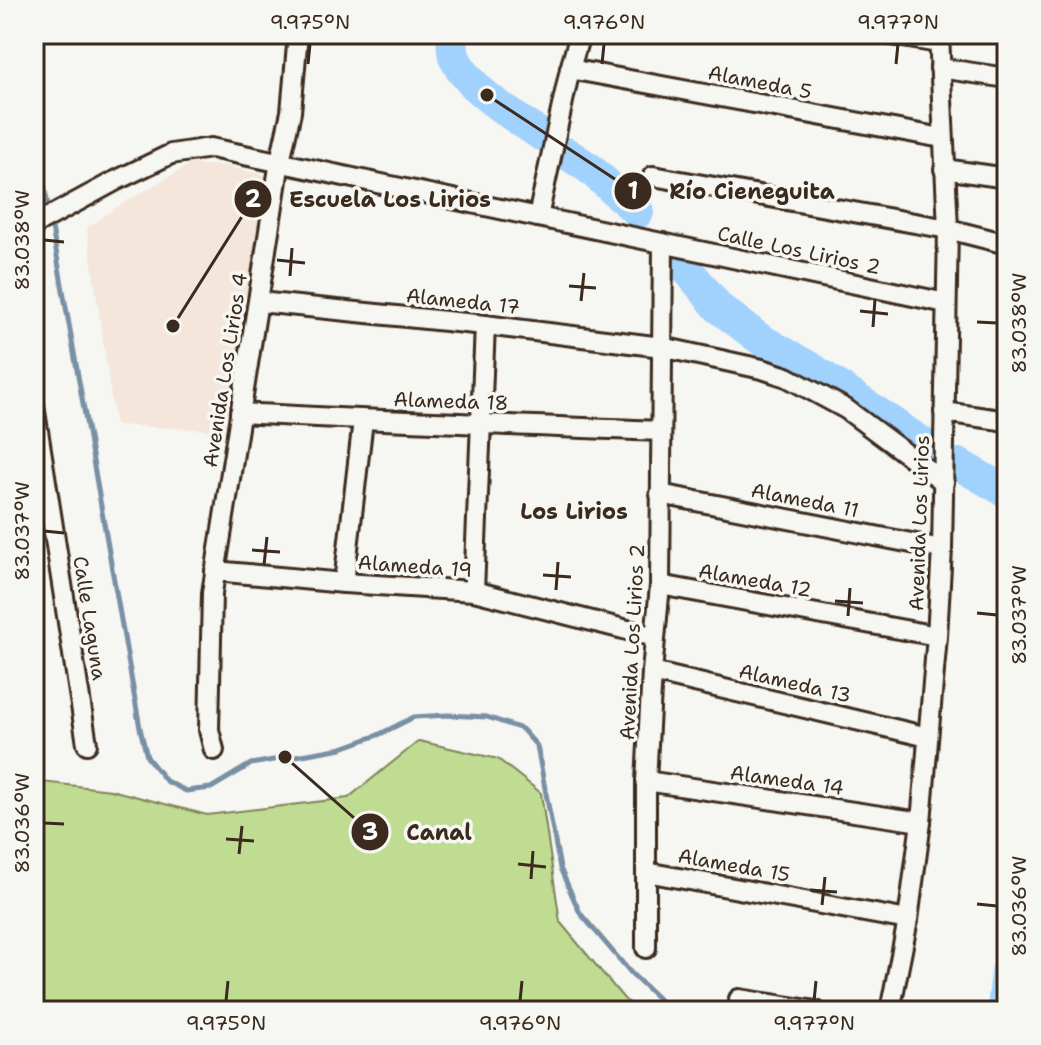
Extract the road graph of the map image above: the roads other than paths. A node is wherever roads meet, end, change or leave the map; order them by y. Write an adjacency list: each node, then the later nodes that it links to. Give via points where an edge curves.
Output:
1 (298, 34): 9 (street, Avenida Los Lirios 4, via 291,112)
2 (580, 34): 6 (street)
3 (885, 34): 4 (street)
4 (939, 38): 5 (street, Avenida Los Lirios)
5 (940, 68): 7 (street); 8 (street, Avenida Los Lirios)
6 (570, 69): 8 (street, Alameda 5); 13 (street)
7 (1007, 78)
8 (942, 138): 10 (street, Avenida Los Lirios)
9 (280, 161): 13 (street, Calle Los Lirios 2); 14 (street, Calle Los Lirios 2, via 211,148 171,154); 18 (street, Avenida Los Lirios 4)
10 (944, 169): 12 (street); 15 (street, Avenida Los Lirios)
11 (653, 176): 15 (street)
12 (1007, 178)
13 (538, 217): 16 (street, Calle Los Lirios 2)
14 (34, 225)
15 (948, 229): 17 (street); 19 (street, Avenida Los Lirios)
16 (663, 243): 19 (street, Calle Los Lirios 2); 21 (street, Avenida Los Lirios 2)
17 (1007, 244)
18 (259, 302): 20 (street, Alameda 17); 24 (street, Avenida Los Lirios 4)
19 (946, 303): 23 (street, Avenida Los Lirios)
20 (485, 325): 21 (street, Alameda 17); 27 (street)
21 (662, 347): 28 (street, Avenida Los Lirios 2); 29 (street, Alameda 17, via 787,377 846,409)
22 (34, 405): 40 (street, Calle Laguna)
23 (944, 412): 26 (street); 29 (street, Avenida Los Lirios)
24 (240, 413): 25 (street, Alameda 18); 32 (street, Avenida Los Lirios 4)
25 (363, 420): 27 (street, Alameda 18); 33 (street)
26 (1007, 421)
27 (481, 423): 28 (street, Alameda 18); 35 (street)
28 (661, 431): 30 (street, Avenida Los Lirios 2)
29 (944, 482): 31 (street, Avenida Los Lirios)
30 (660, 494): 31 (street, Alameda 11); 34 (street, Avenida Los Lirios 2)
31 (942, 549): 36 (street, Avenida Los Lirios)
32 (215, 571): 33 (street, Alameda 19); 41 (street, Avenida Los Lirios 4, via 209,730)
33 (344, 583): 35 (street, Alameda 19)
34 (660, 585): 36 (street, Alameda 12); 37 (street, Avenida Los Lirios 2)
35 (474, 591): 37 (street, Alameda 19)
36 (937, 636): 39 (street, Avenida Los Lirios)
37 (655, 637): 38 (street, Avenida Los Lirios 2)
38 (652, 672): 39 (street, Alameda 13); 42 (street, Avenida Los Lirios 2)
39 (928, 737): 43 (street, Avenida Los Lirios)
40 (87, 744)
41 (214, 750)
42 (646, 781): 43 (street, Alameda 14); 44 (street, Avenida Los Lirios 2)
43 (921, 822): 45 (street, Avenida Los Lirios)
44 (646, 872): 45 (street, Alameda 15); 46 (street, Avenida Los Lirios 2)
45 (908, 920): 49 (street, Avenida Los Lirios)
46 (646, 948)
47 (739, 999): 48 (street)
48 (816, 1011)
49 (890, 1011)

